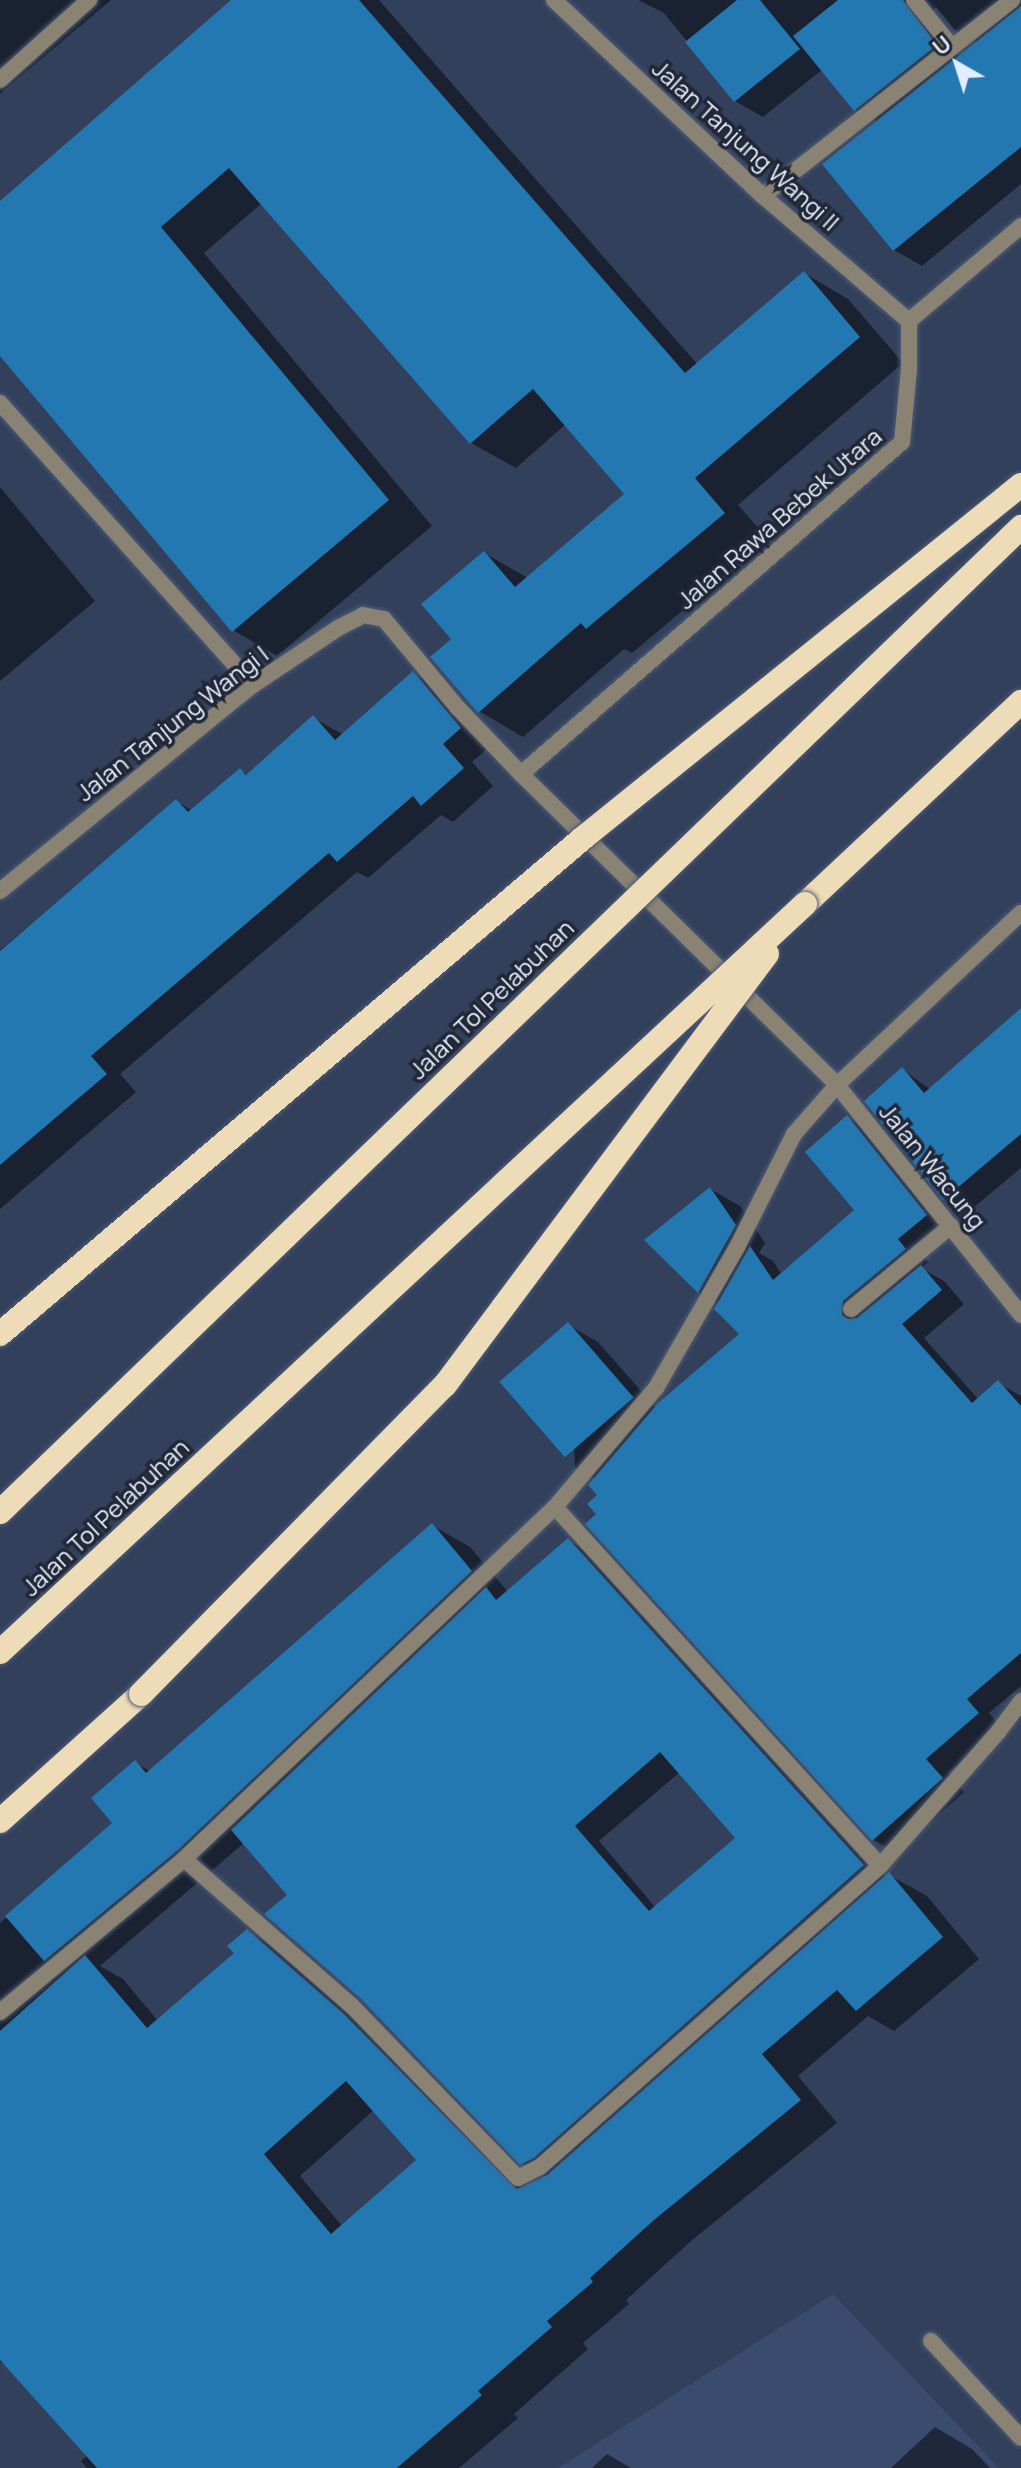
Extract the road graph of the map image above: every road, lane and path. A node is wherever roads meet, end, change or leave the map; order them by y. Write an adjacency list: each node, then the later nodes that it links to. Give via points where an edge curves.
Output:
1 (89, 0): 6 (street)
2 (554, 0): 7 (street, Jalan Tanjung Wangi II)
3 (914, 0): 5 (street)
4 (1012, 0): 5 (street)
5 (952, 47): 7 (street)
6 (0, 80)
7 (763, 196): 9 (street, Jalan Tanjung Wangi II)
8 (1021, 226): 9 (street)
9 (909, 321): 16 (street, Jalan Rawa Bebek Utara, via 902,442)
10 (0, 403): 14 (street)
11 (1021, 485): 24 (highway, bridge, via 583,838)
12 (1021, 527): 26 (highway, Jalan Tol Pelabuhan, bridge)
13 (384, 619): 14 (street, Jalan Tanjung Wangi I, via 363,615); 16 (street, Jalan Wacung)
14 (253, 685): 17 (street, Jalan Tanjung Wangi I)
15 (1021, 702): 18 (highway, Jalan Tol Pelabuhan)
16 (521, 774): 20 (street, Jalan Wacung)
17 (0, 891)
18 (805, 904): 27 (highway, Jalan Tol Pelabuhan, bridge); 29 (highway, bridge, via 445,1385 141,1694)
19 (1021, 913): 20 (street)
20 (837, 1085): 21 (street, Jalan Wacung); 25 (street, via 794,1134 656,1388)
21 (951, 1226): 22 (street); 23 (street, Jalan Wacung)
22 (851, 1309)
23 (1021, 1315)
24 (0, 1334)
25 (555, 1507): 30 (street); 31 (street)
26 (0, 1512)
27 (0, 1652)
28 (1021, 1701): 31 (street)
29 (0, 1821)
30 (184, 1859): 31 (street, via 352,2006 518,2178 540,2167); 32 (street)
31 (880, 1866)
32 (0, 2012)
33 (931, 2341): 34 (street)
34 (1021, 2438)

